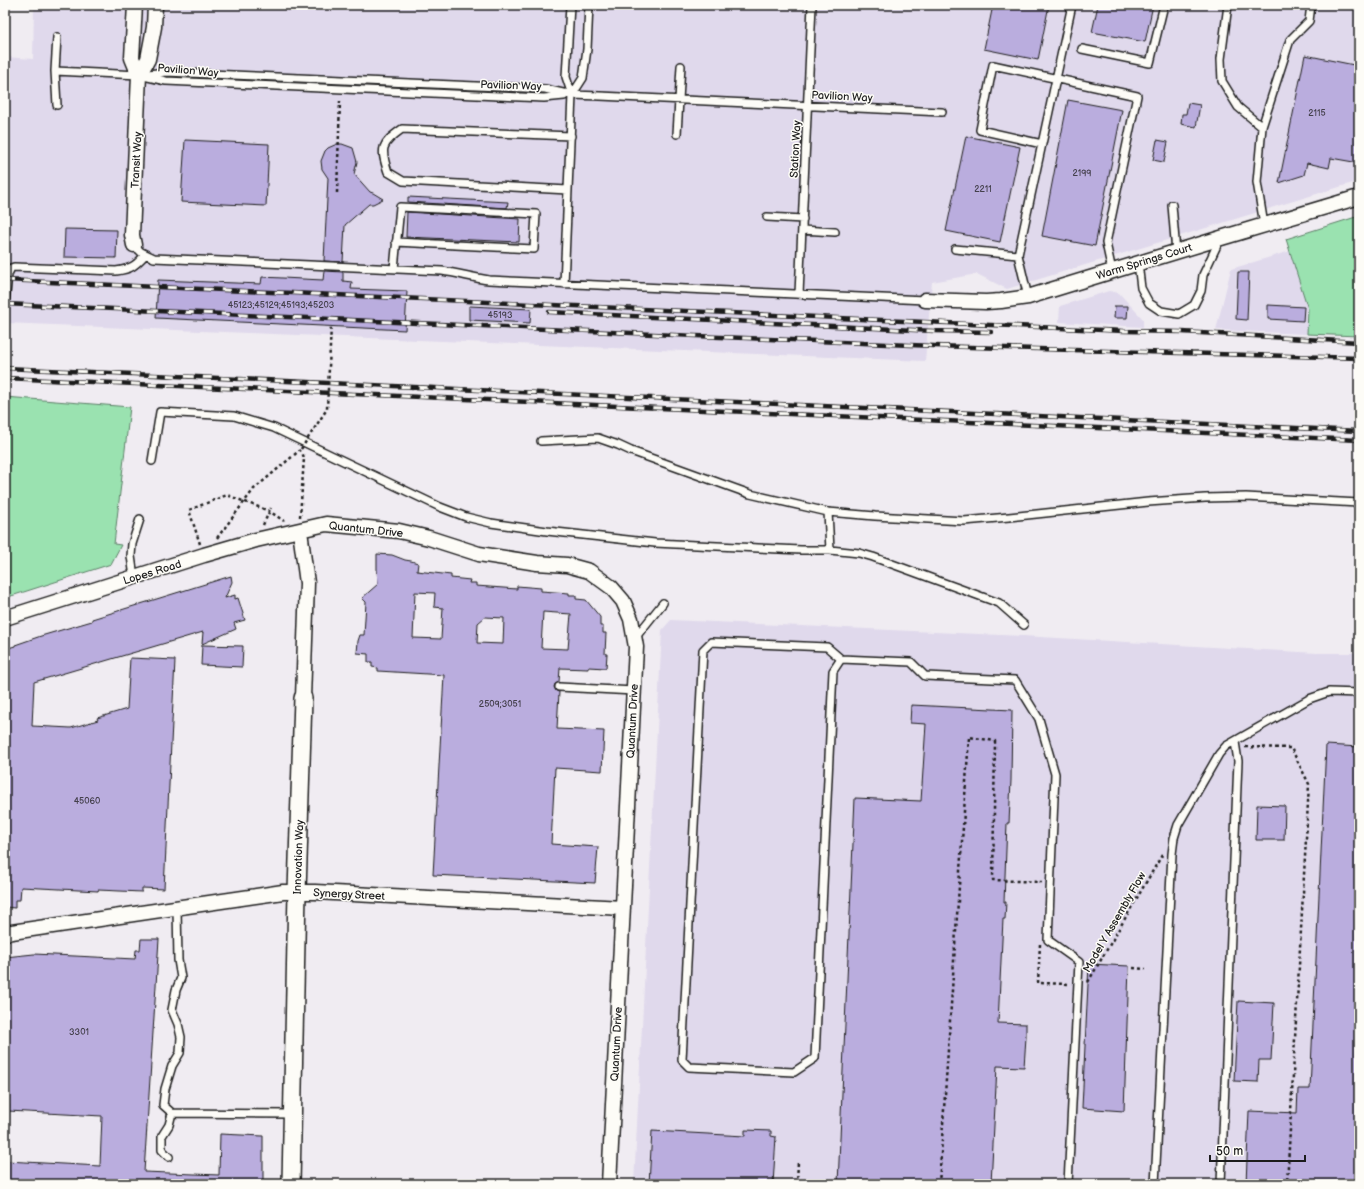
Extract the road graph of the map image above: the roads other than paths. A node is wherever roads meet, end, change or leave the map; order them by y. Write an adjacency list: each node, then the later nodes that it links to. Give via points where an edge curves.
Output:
1 (135, 5): 14 (street, Transit Way, via 132,58)
2 (155, 5): 14 (street, Transit Way, via 148,59)
3 (570, 5): 16 (lane, via 566,77)
4 (589, 5): 16 (lane, via 583,78)
5 (812, 5): 19 (lane, Station Way)
6 (1072, 5): 15 (lane)
7 (1164, 5): 11 (lane, via 1150,62)
8 (1228, 5): 21 (lane, via 1221,59 1222,81 1238,107)
9 (1311, 5): 21 (lane, via 1309,21 1290,40)
10 (57, 37): 13 (lane)
11 (1082, 49)
12 (681, 66): 17 (lane)
13 (55, 71): 14 (lane, Pavilion Way); 18 (lane)
14 (139, 75): 16 (lane, Pavilion Way, via 166,81 197,83 544,98); 35 (street, Transit Way, via 132,235)
15 (1056, 78): 24 (lane); 24 (lane, via 993,65 980,130); 42 (lane, via 1137,96 1106,243)
16 (572, 95): 17 (lane, Pavilion Way); 23 (lane)
17 (679, 100): 19 (lane, Pavilion Way); 22 (lane)
18 (57, 105)
19 (808, 106): 20 (lane, Pavilion Way); 29 (lane, Station Way)
20 (942, 112)
21 (1262, 127): 30 (lane, via 1257,182)
22 (677, 134)
23 (571, 136): 25 (lane); 25 (lane, via 402,130 387,140 382,155 388,172 403,181)
24 (1042, 144): 39 (lane)
25 (568, 190): 43 (lane)
26 (1359, 197): 30 (street, Warm Springs Court)
27 (1172, 205): 37 (lane)
28 (767, 217): 29 (lane)
29 (803, 219): 31 (lane, Station Way)
30 (1264, 225): 33 (street, Warm Springs Court)
31 (802, 230): 32 (lane); 44 (lane, Station Way)
32 (835, 232)
33 (1221, 238): 37 (street, Warm Springs Court); 40 (lane, via 1203,275 1201,291 1194,305 1179,314 1161,311 1149,303 1142,288)
34 (396, 242): 34 (lane, via 534,249 536,214 400,207); 41 (lane)
35 (134, 245): 38 (lane)
36 (956, 249): 39 (lane)
37 (1176, 252): 40 (street, Warm Springs Court)
38 (145, 254): 41 (lane, via 168,259); 47 (lane, via 129,269 116,271 14,267 8,274)
39 (1018, 255): 45 (lane)
40 (1138, 263): 42 (street, Warm Springs Court)
41 (394, 269): 43 (lane, via 449,272 489,280)
42 (1112, 271): 45 (street, Warm Springs Court)
43 (564, 284): 44 (lane)
44 (799, 294): 46 (lane)
45 (1028, 297): 46 (street, Warm Springs Court, via 1001,302)
46 (926, 300)
47 (5, 304)
48 (541, 441): 51 (lane, via 598,438 750,494)
49 (152, 461): 54 (lane, via 160,412 234,416 274,428 440,507 491,523 655,543)
50 (1359, 503): 51 (lane, via 1246,497 1205,498 964,521)
51 (828, 512): 54 (lane)
52 (140, 519): 55 (lane, via 132,544)
53 (300, 531): 55 (street, Lopes Road, via 256,540); 59 (street, Quantum Drive, via 326,524 399,531 478,554 589,570 611,587 623,601 631,618); 64 (street, Innovation Way, via 307,583)
54 (830, 550): 58 (lane, via 873,557 999,603)
55 (134, 577): 57 (street, Lopes Road)
56 (663, 603): 59 (lane)
57 (5, 618)
58 (1024, 625)
59 (635, 638): 62 (street, Quantum Drive)
60 (841, 659): 60 (lane, via 832,671 815,1058 794,1072 688,1067 682,1060 703,650 711,642 827,647); 75 (lane, via 911,662 925,676 1015,680 1039,719 1055,774 1048,940 1079,962)
61 (559, 687): 62 (lane)
62 (634, 691): 68 (street, Quantum Drive)
63 (1359, 693): 65 (lane, via 1329,692 1309,698)
64 (303, 698): 66 (street, Innovation Way)
65 (1235, 742): 76 (lane, via 1226,746 1219,754 1178,825 1174,838); 77 (lane, via 1238,761)
66 (297, 892): 67 (street, Synergy Street); 68 (street, Synergy Street); 71 (street, Innovation Way)
67 (177, 908): 69 (street, Synergy Street); 70 (lane, via 181,978 172,1010 181,1037 180,1053 172,1066 163,1104)
68 (623, 908): 74 (street, Quantum Drive)
69 (5, 933)
70 (172, 1113): 71 (lane); 72 (lane, via 169,1125 162,1136 162,1150)
71 (292, 1114): 73 (street, Innovation Way)
72 (169, 1156)
73 (291, 1184)
74 (609, 1184)
75 (1068, 1184)
76 (1155, 1184)
77 (1221, 1184)

